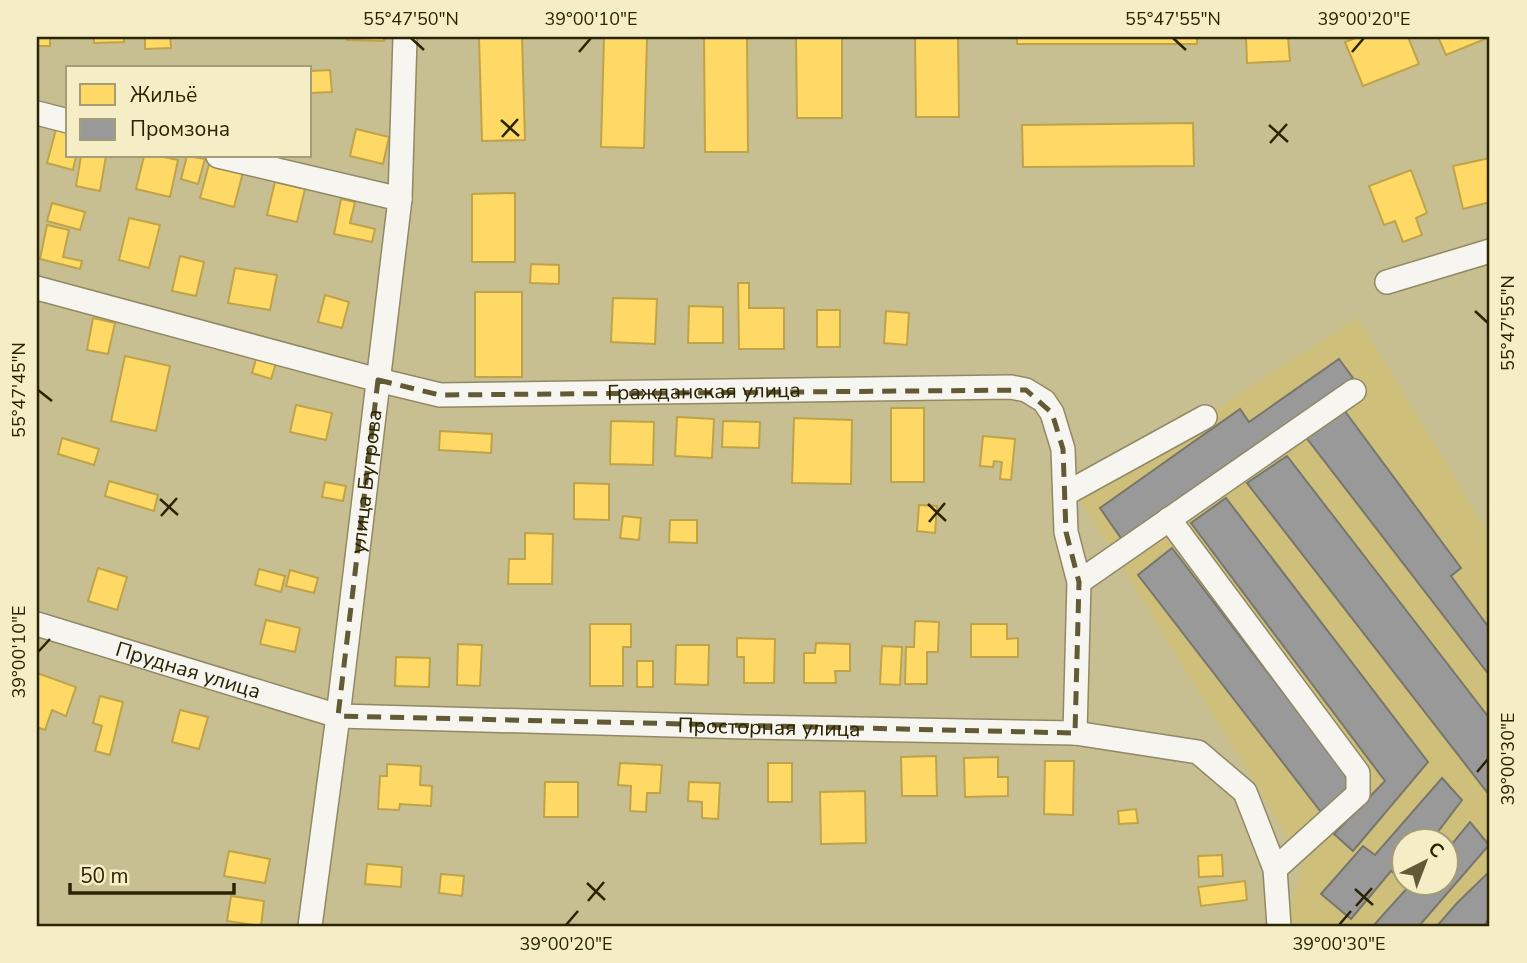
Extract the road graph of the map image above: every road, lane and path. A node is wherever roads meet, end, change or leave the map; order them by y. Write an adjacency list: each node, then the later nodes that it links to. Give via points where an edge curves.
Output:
1 (405, 37): 5 (street, улица Бугрова)
2 (37, 113): 3 (street)
3 (66, 120)
4 (227, 158): 5 (street)
5 (400, 198): 9 (street, улица Бугрова)
6 (1490, 251): 7 (street)
7 (1387, 282)
8 (37, 288): 9 (street, Гражданская улица)
9 (378, 380): 12 (street, Гражданская улица, via 440,395 1011,387 1044,401 1052,413 1063,449); 16 (street, улица Бугрова)
10 (1354, 391): 13 (street)
11 (1205, 417): 12 (street)
12 (1065, 494): 14 (street, Гражданская улица, via 1066,532)
13 (1169, 519): 14 (street); 18 (street, via 1358,773 1358,794)
14 (1079, 582): 17 (street, Гражданская улица)
15 (37, 624): 16 (street, Прудная улица)
16 (338, 716): 17 (street, Просторная улица); 19 (street, улица Бугрова)
17 (1075, 733): 18 (street, Просторная улица, via 1198,752 1245,792)
18 (1276, 869): 20 (street)
19 (310, 926)
20 (1279, 926)

